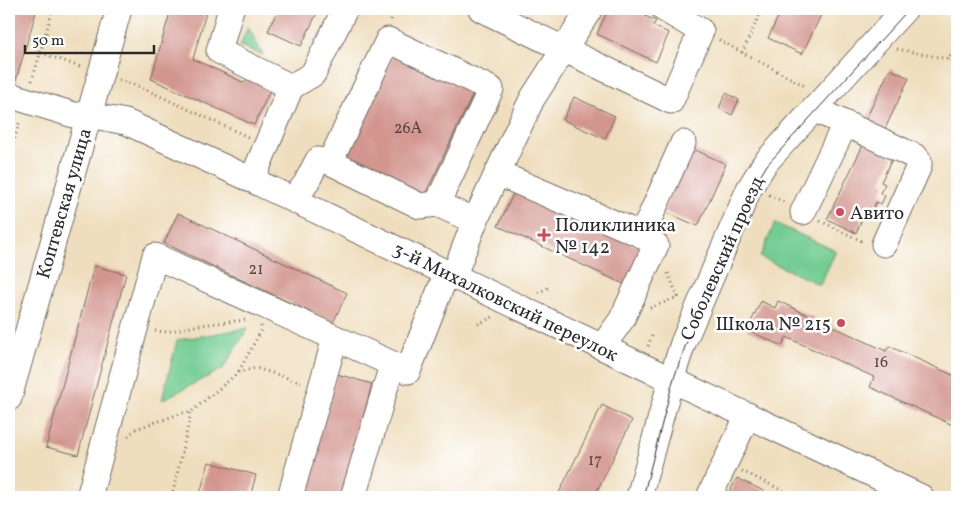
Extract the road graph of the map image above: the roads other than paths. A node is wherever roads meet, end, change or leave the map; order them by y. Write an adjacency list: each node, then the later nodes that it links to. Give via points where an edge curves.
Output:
1 (119, 9): 12 (street, Коптевская улица)
2 (231, 9): 9 (street, via 219,51)
3 (345, 9): 9 (street, via 313,74)
4 (481, 9): 8 (street)
5 (590, 9): 8 (street)
6 (664, 9): 8 (street, via 702,31 672,101)
7 (894, 11): 11 (street, Соболевский проезд, via 872,43)
8 (565, 48): 16 (street, via 532,99)
9 (291, 87): 17 (street)
10 (18, 97): 12 (street, 3-й Михалковский переулок, via 74,115)
11 (819, 103): 13 (street); 29 (street, Соболевский проезд, via 765,164 749,189 683,343)
12 (88, 115): 17 (street, 3-й Михалковский переулок, via 126,122); 25 (street, Коптевская улица)
13 (845, 124): 20 (street); 23 (street, via 919,161 920,166)
14 (683, 142): 22 (street)
15 (330, 162): 18 (street, via 318,160 305,185); 19 (street, via 420,206); 19 (street, via 388,40 491,90)
16 (497, 173): 21 (street); 22 (street)
17 (252, 180): 18 (street, 3-й Михалковский переулок)
18 (293, 199): 24 (street, 3-й Михалковский переулок)
19 (437, 204): 21 (street)
20 (803, 212)
21 (475, 221): 24 (street)
22 (642, 235): 27 (street, via 656,245 622,319)
23 (884, 244)
24 (450, 273): 27 (street, 3-й Михалковский переулок); 28 (street, via 408,371)
25 (18, 326): 30 (street, Коптевская улица)
26 (335, 338): 28 (street); 33 (street, via 155,256); 34 (street)
27 (602, 347): 29 (street, 3-й Михалковский переулок)
28 (392, 365): 35 (street)
29 (671, 380): 31 (street, 3-й Михалковский переулок); 36 (street, Соболевский проезд)
30 (9, 398)
31 (748, 416): 32 (street, 3-й Михалковский переулок); 37 (street)
32 (905, 494)
33 (89, 497)
34 (290, 497)
35 (353, 497)
36 (640, 497)
37 (709, 497)

